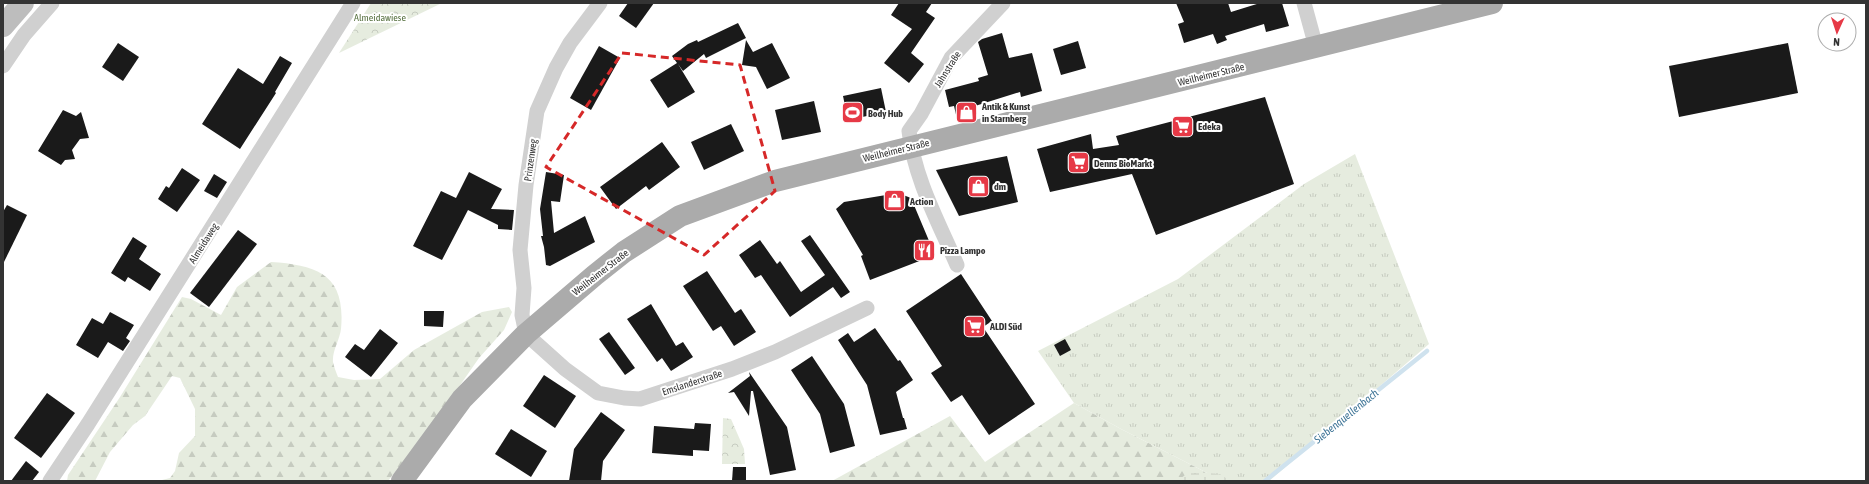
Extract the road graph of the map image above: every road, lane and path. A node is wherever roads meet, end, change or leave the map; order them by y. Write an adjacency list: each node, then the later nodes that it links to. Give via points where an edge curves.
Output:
1 (23, 3): 8 (main road)
2 (52, 3): 10 (street, via 24,35)
3 (353, 3): 15 (street, Almeidaweg)
4 (600, 3): 14 (street, Prinzenweg, via 570,43 537,111 520,250 524,288 522,315)
5 (1003, 3): 11 (street, Jahnstraße, via 951,58 909,131)
6 (1304, 3): 9 (street)
7 (1492, 3): 9 (main road, Weilheimer Straße)
8 (3, 26)
9 (1316, 48): 11 (main road, Weilheimer Straße)
10 (3, 66)
11 (911, 146): 12 (street, via 927,195); 14 (main road, Weilheimer Straße, via 774,181 680,216 624,252)
12 (957, 265)
13 (867, 308): 14 (street, Emslanderstraße, via 775,352 640,399 598,393 565,369)
14 (526, 334): 16 (main road, Weilheimer Straße, via 462,399)
15 (50, 481)
16 (402, 481)

